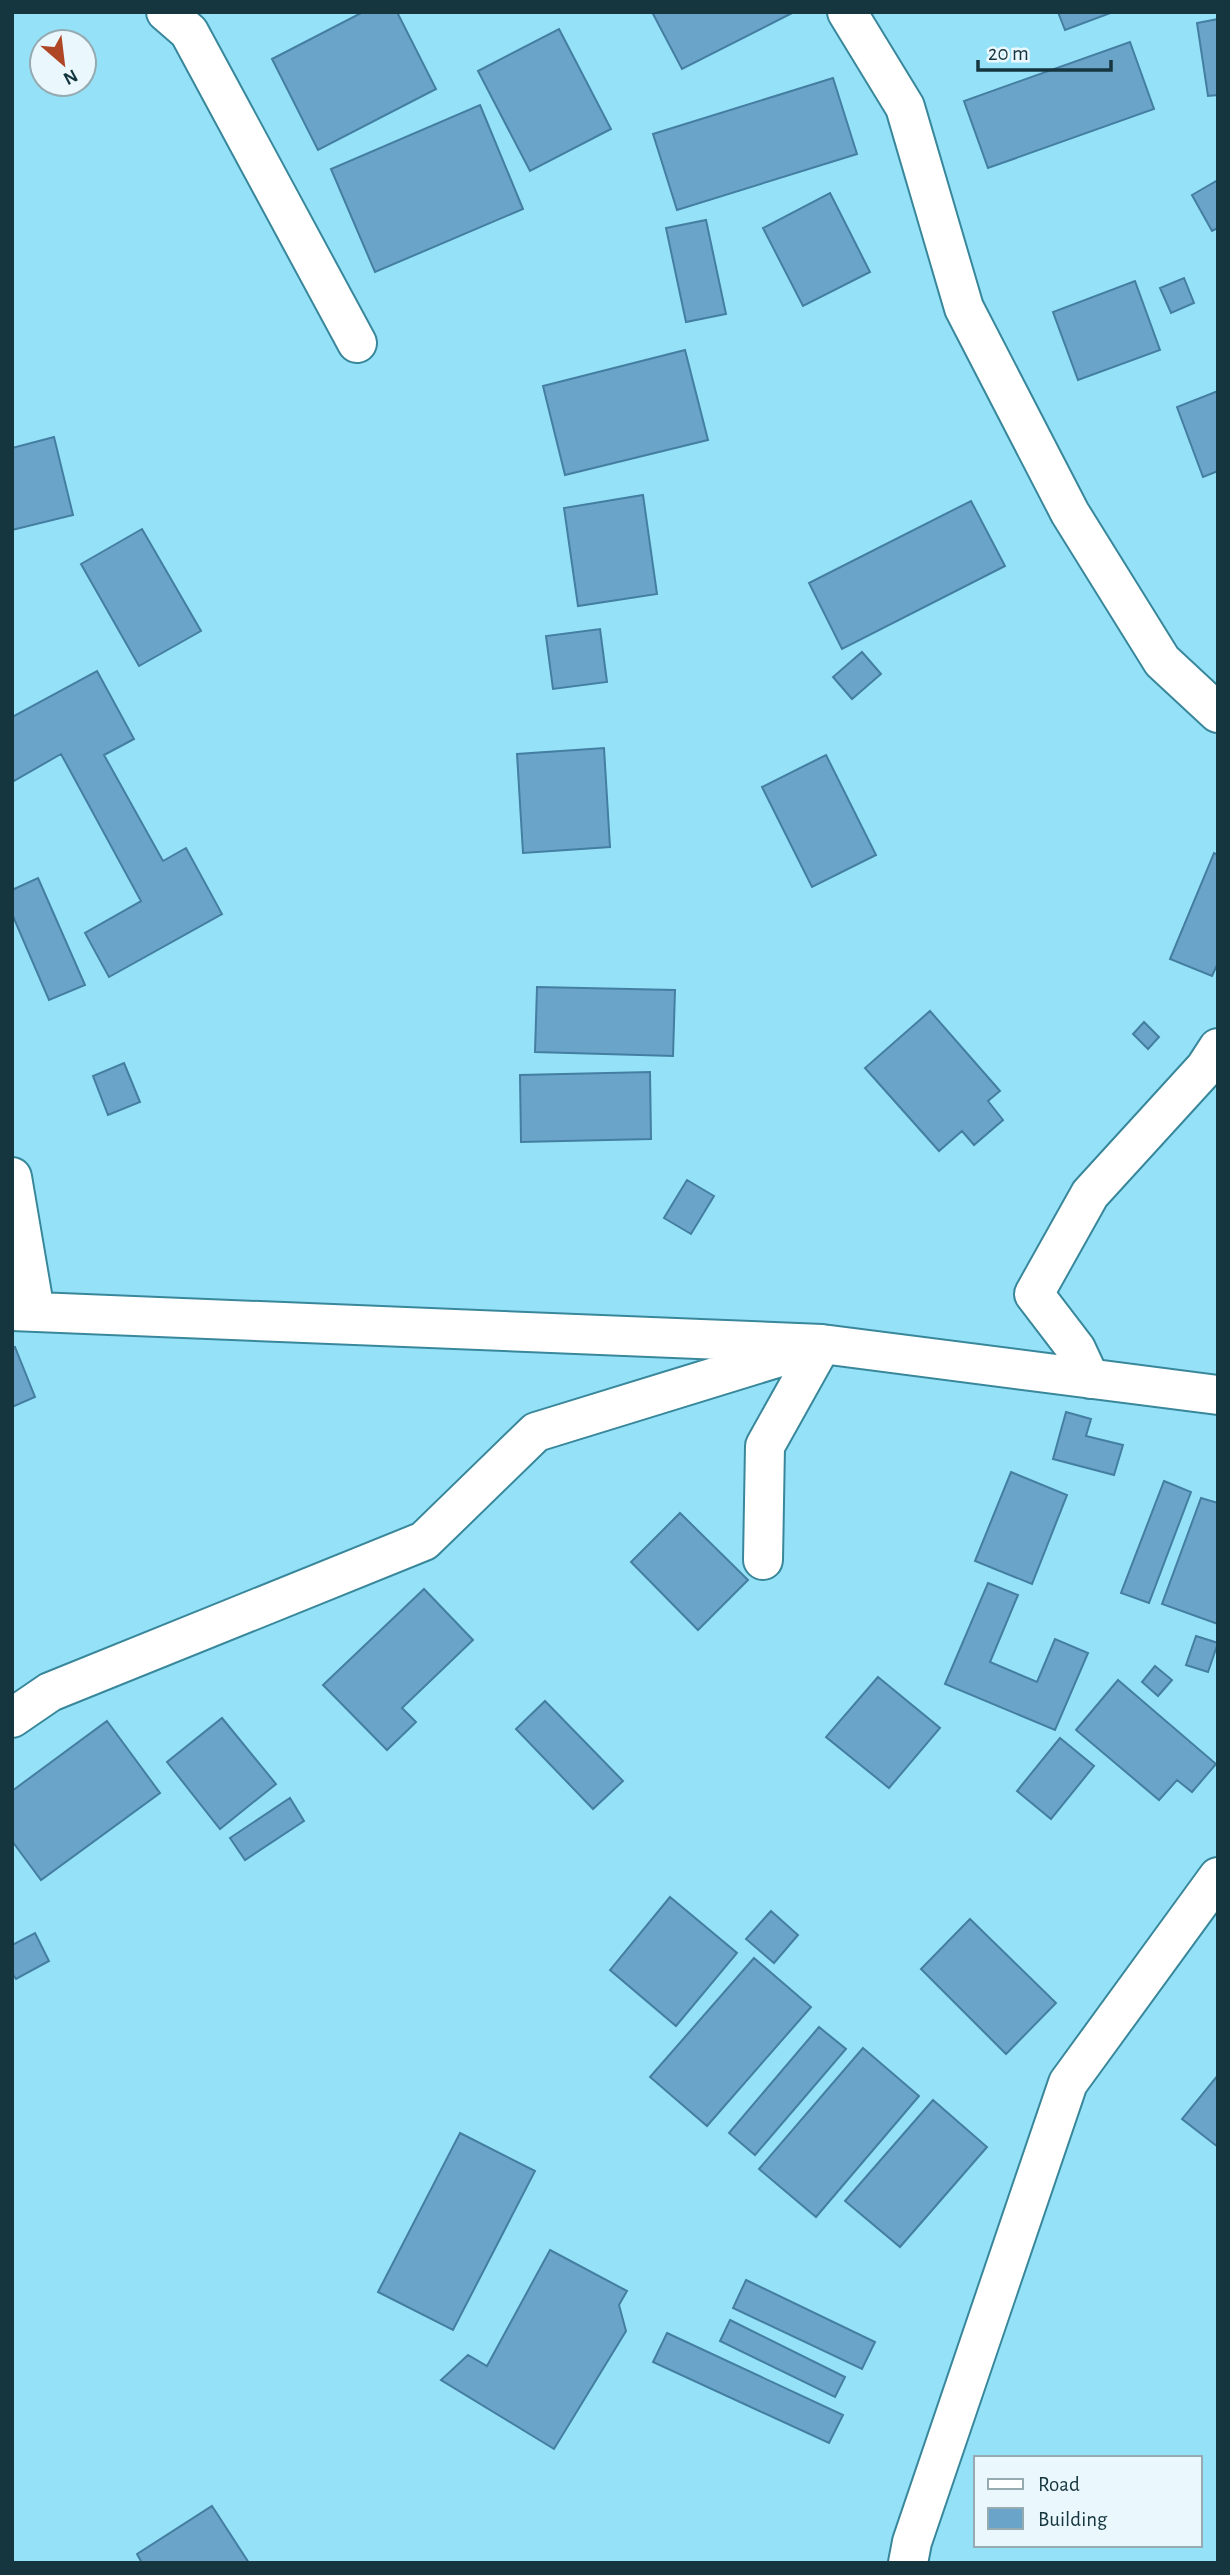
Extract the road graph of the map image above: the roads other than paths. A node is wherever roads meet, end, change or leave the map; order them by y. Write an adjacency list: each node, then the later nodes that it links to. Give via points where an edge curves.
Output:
1 (166, 12): 3 (street, via 189,32)
2 (847, 12): 4 (street, via 905,107 964,307 1070,513 1163,661)
3 (357, 343)
4 (1218, 713)
5 (1218, 1048): 9 (street, via 1090,1194 1034,1294 1076,1349)
6 (12, 1177): 7 (street)
7 (23, 1312): 8 (street)
8 (822, 1344): 9 (street); 11 (street, via 765,1446); 12 (street, via 536,1432 424,1541 50,1692)
9 (1090, 1379): 10 (street)
10 (1218, 1395)
11 (763, 1560)
12 (12, 1718)
13 (1218, 1877): 14 (street, via 1068,2083)
14 (908, 2563)

